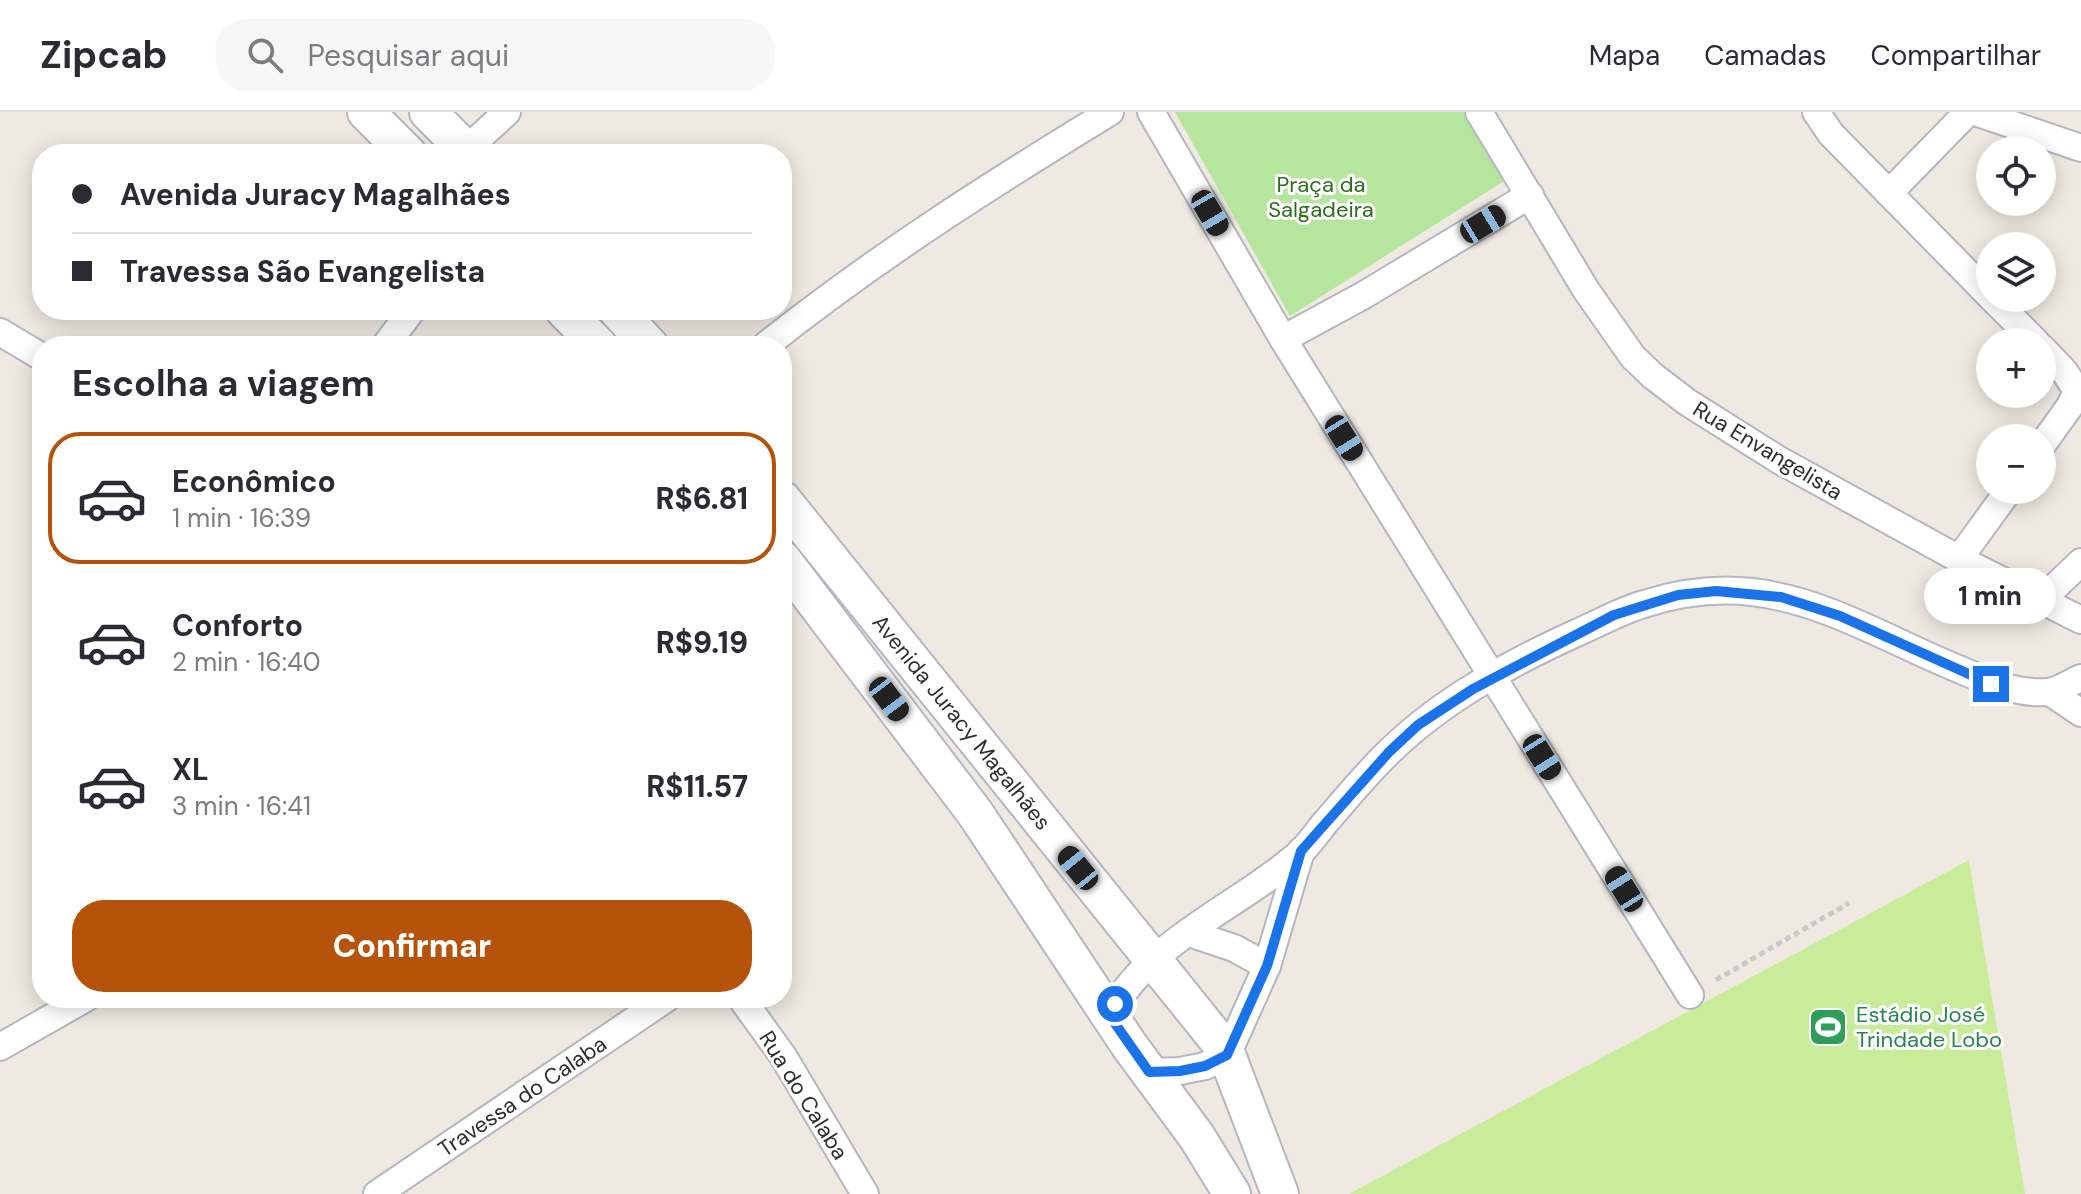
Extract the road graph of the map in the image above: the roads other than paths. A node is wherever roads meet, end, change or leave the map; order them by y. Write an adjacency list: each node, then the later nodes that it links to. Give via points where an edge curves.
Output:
1 (428, 112): 11 (main road)
2 (507, 112): 12 (street)
3 (1110, 112): 24 (street, via 892,250)
4 (1151, 112): 25 (street)
5 (1479, 112): 15 (street, Rua Envangelista)
6 (1816, 112): 14 (street)
7 (1968, 112): 14 (street)
8 (1975, 112): 13 (street)
9 (373, 114): 10 (main road)
10 (399, 144)
11 (460, 144)
12 (476, 144)
13 (2081, 148)
14 (1889, 193): 16 (street)
15 (1530, 195): 25 (street); 31 (street, Rua Envangelista, via 1586,290 1633,357 1653,376 1779,460)
16 (1976, 282)
17 (2006, 312): 20 (street)
18 (574, 320): 22 (main road)
19 (626, 320): 23 (main road)
20 (2022, 328)
21 (0, 332): 26 (street)
22 (589, 336)
23 (641, 336)
24 (778, 336)
25 (1283, 339): 38 (street)
26 (32, 351)
27 (2056, 363): 28 (street, via 2077,391)
28 (2056, 426)
29 (1999, 504): 31 (street)
30 (792, 511): 36 (main road, Avenida Juracy Magalhães)
31 (1959, 559): 34 (street, Rua Envangelista)
32 (2081, 562): 34 (street)
33 (792, 572): 37 (main road, Avenida Juracy Magalhães)
34 (2040, 601): 35 (street, Rua Envangelista)
35 (2081, 620)
36 (887, 629): 37 (main road); 42 (main road, Avenida Juracy Magalhães)
37 (856, 654): 43 (main road, Avenida Juracy Magalhães)
38 (1492, 677): 40 (street, via 1614,615 1678,595 1716,591 1808,604 1991,684); 44 (street, via 1418,725); 48 (street)
39 (2081, 678): 40 (street)
40 (2050, 692): 41 (street)
41 (2081, 713)
42 (957, 717): 43 (main road); 46 (main road, Avenida Juracy Magalhães)
43 (922, 743): 52 (main road, Avenida Juracy Magalhães, via 975,813)
44 (1301, 851): 45 (street); 47 (street)
45 (1189, 933): 46 (street); 47 (street)
46 (1153, 961): 52 (street, via 1127,986); 54 (main road, Avenida Juracy Magalhães)
47 (1267, 966): 54 (street)
48 (1690, 995)
49 (68, 1008): 53 (street)
50 (652, 1008): 56 (street, Travessa do Calaba)
51 (748, 1008): 57 (street, Rua do Calaba)
52 (1109, 1015): 55 (main road, Avenida Juracy Magalhães)
53 (0, 1047)
54 (1227, 1055): 55 (street, via 1205,1066); 59 (main road, Avenida Juracy Magalhães)
55 (1149, 1072): 58 (main road, Avenida Juracy Magalhães)
56 (377, 1194)
57 (865, 1194)
58 (1232, 1194)
59 (1280, 1194)

